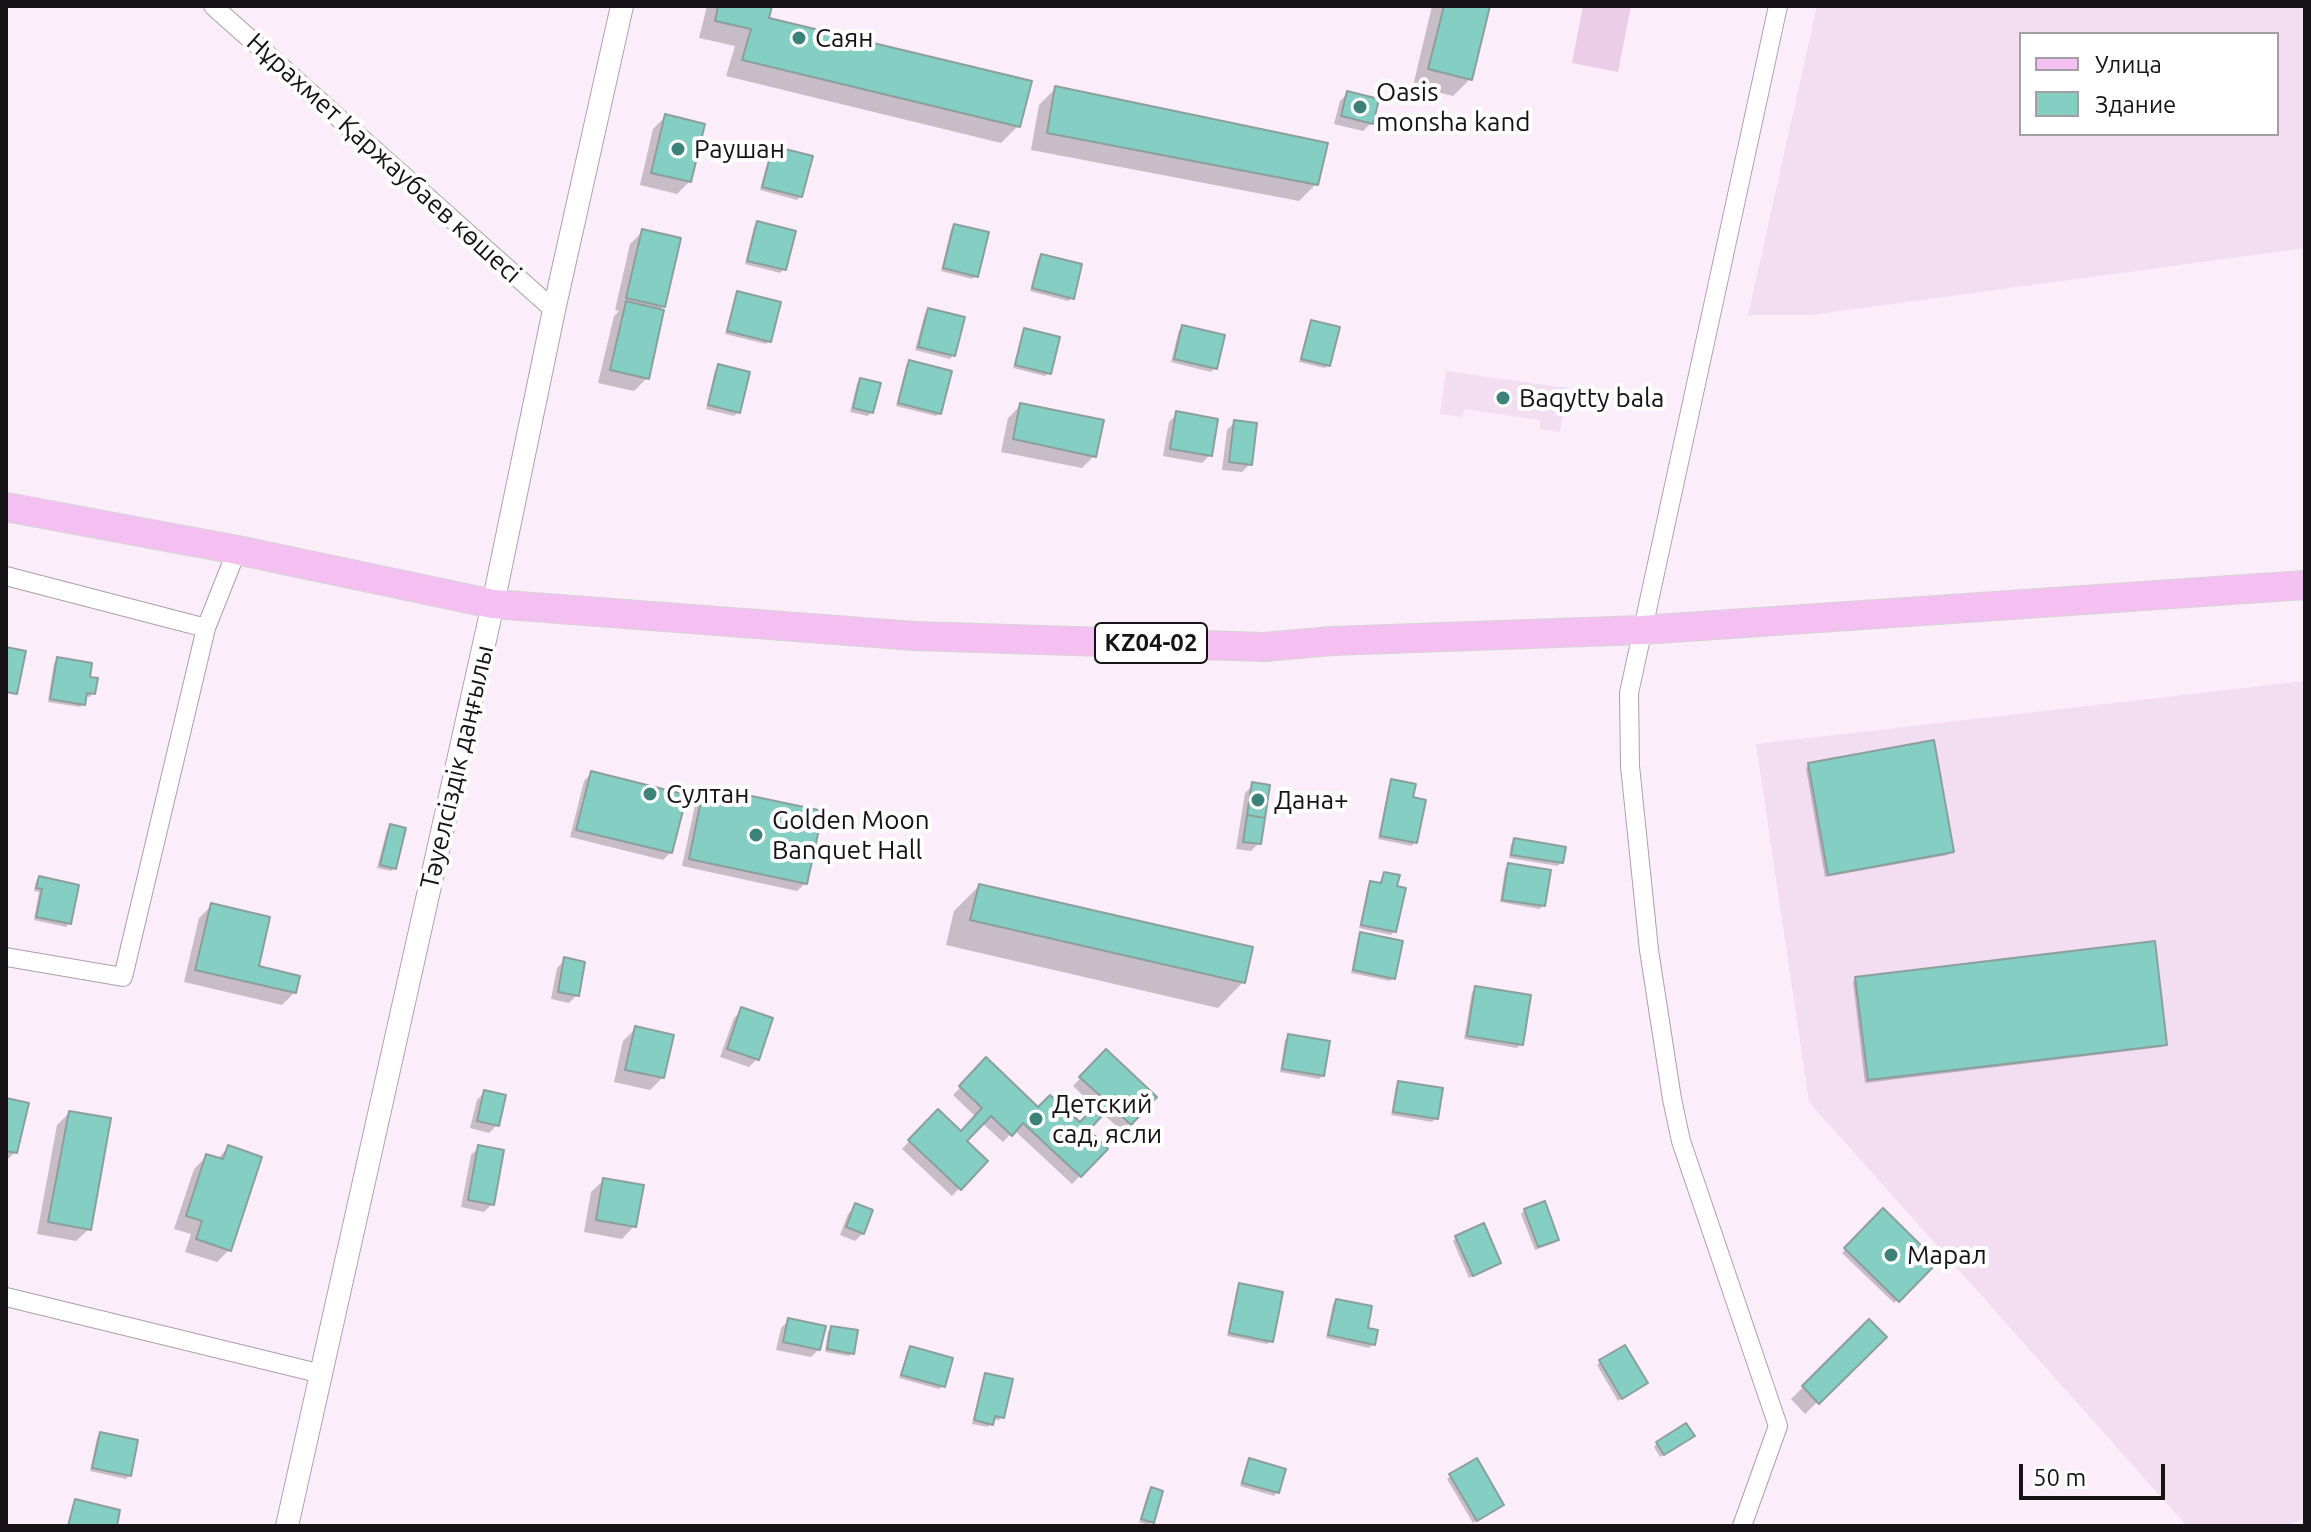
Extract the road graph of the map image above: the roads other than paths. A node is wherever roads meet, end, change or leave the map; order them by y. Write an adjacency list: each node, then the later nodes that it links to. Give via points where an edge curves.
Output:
1 (213, 6): 4 (street, Нұрахмет Қаржаубаев көшесі)
2 (622, 6): 4 (street, Тәуелсіздік даңғылы)
3 (1778, 6): 11 (street)
4 (554, 310): 9 (street, Тәуелсіздік даңғылы)
5 (6, 507): 6 (main road, KZ04-02)
6 (237, 550): 9 (main road, KZ04-02); 10 (street)
7 (6, 576): 10 (street)
8 (2305, 585): 11 (main road, KZ04-02)
9 (493, 604): 11 (main road, KZ04-02, via 915,636 1264,647); 14 (street, Тәуелсіздік даңғылы)
10 (206, 628): 12 (street, via 123,977)
11 (1642, 630): 16 (street, via 1629,693 1630,766 1649,950 1672,1099 1681,1141 1778,1426)
12 (6, 957)
13 (6, 1297): 14 (street)
14 (322, 1374): 15 (street, Тәуелсіздік даңғылы)
15 (287, 1526)
16 (1742, 1526)

